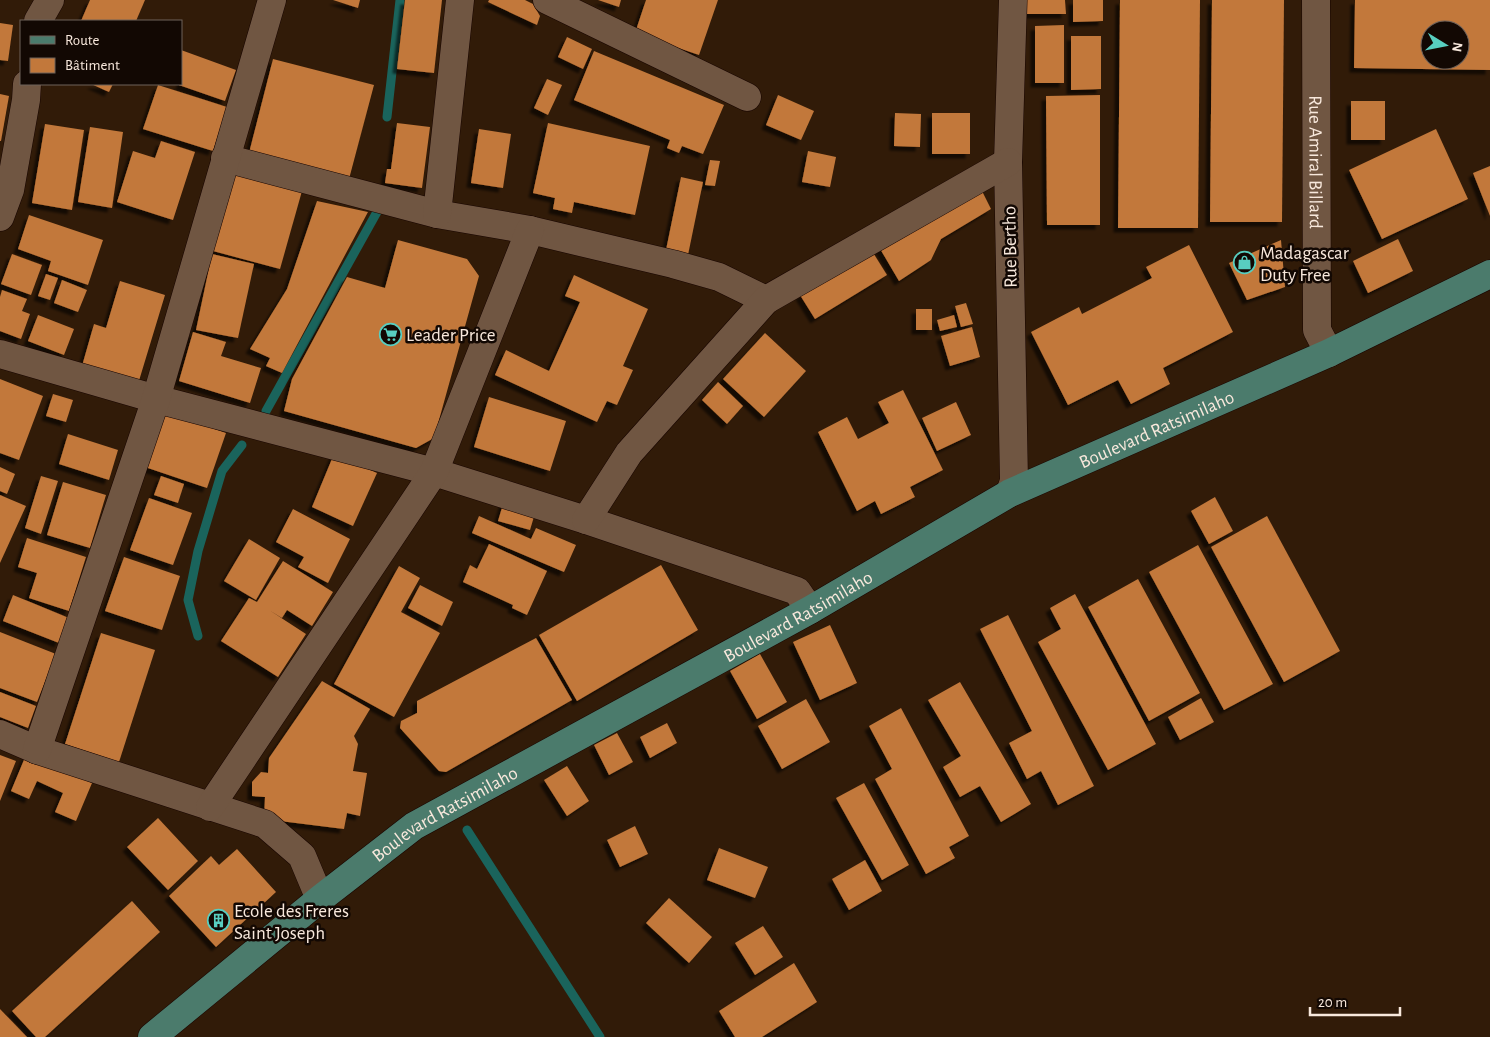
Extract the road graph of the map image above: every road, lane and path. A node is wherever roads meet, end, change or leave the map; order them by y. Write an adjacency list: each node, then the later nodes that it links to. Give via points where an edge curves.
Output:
1 (26, 0): 8 (street)
2 (50, 0): 9 (street)
3 (272, 0): 12 (street)
4 (460, 0): 14 (street)
5 (547, 0): 11 (street)
6 (1013, 0): 13 (street, Rue Bertho)
7 (1316, 0): 19 (street, Rue Amiral Billard, via 1317,330)
8 (27, 20)
9 (39, 20)
10 (27, 85): 15 (street, via 10,190)
11 (747, 97)
12 (225, 158): 14 (street); 21 (street)
13 (1008, 162): 18 (street); 23 (street, Rue Bertho, via 1014,481)
14 (437, 214): 16 (street)
15 (0, 217)
16 (530, 230): 18 (street, via 719,277); 22 (street)
17 (1490, 274): 19 (main road, Boulevard Ratsimilaho)
18 (766, 300): 24 (street, via 629,454)
19 (1329, 353): 23 (main road, Boulevard Ratsimilaho)
20 (0, 354): 21 (street)
21 (156, 400): 22 (street); 27 (street)
22 (434, 472): 24 (street); 28 (street)
23 (1010, 493): 25 (main road, Boulevard Ratsimilaho)
24 (586, 520): 25 (street, via 797,591)
25 (810, 610): 29 (main road, Boulevard Ratsimilaho, via 414,826)
26 (0, 734): 27 (street)
27 (37, 750): 28 (street)
28 (210, 807): 29 (street, via 265,824 302,856)
29 (320, 898): 30 (main road, Boulevard Ratsimilaho)
30 (152, 1037)

